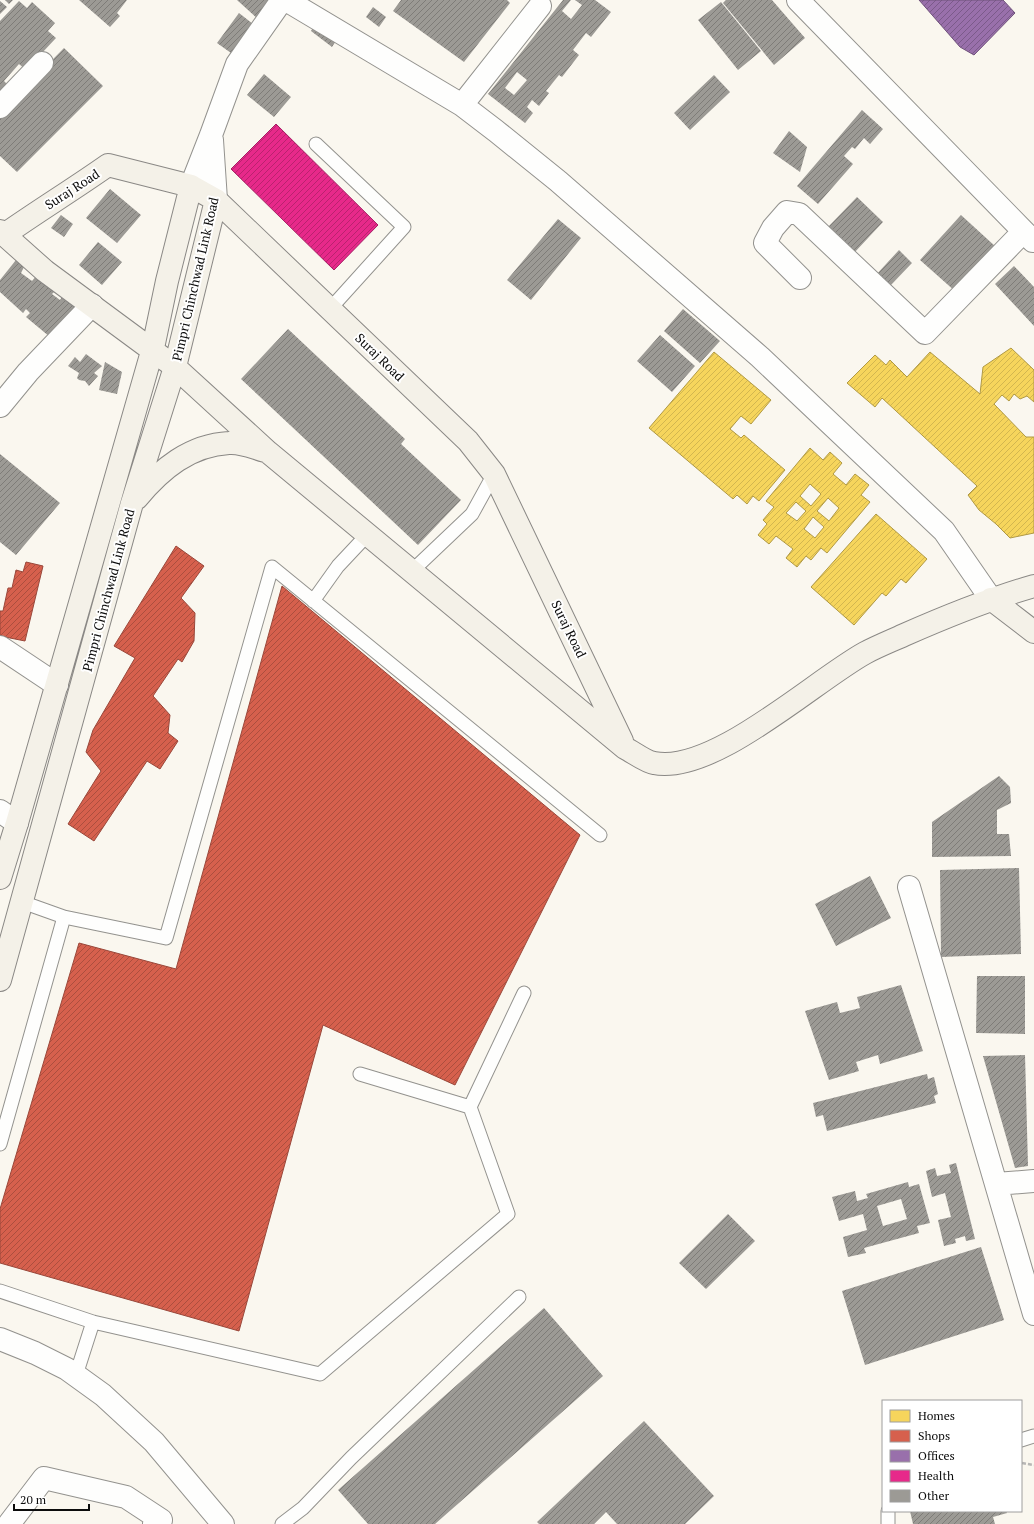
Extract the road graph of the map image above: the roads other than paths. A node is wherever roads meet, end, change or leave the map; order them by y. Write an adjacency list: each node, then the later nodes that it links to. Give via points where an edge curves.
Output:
1 (282, 0): 8 (street, via 237,64)
2 (286, 0): 6 (street)
3 (798, 0): 13 (street)
4 (540, 6): 6 (street)
5 (42, 63): 7 (street)
6 (462, 105): 27 (street, via 558,181 760,356 944,531)
7 (0, 107)
8 (211, 135): 10 (street, Pimpri Chinchwad Link Road); 11 (street, Pimpri Chinchwad Link Road)
9 (316, 144): 16 (lane, via 404,227)
10 (190, 186): 11 (main road, Suraj Road); 12 (main road, Suraj Road, via 108,165); 17 (main road, Pimpri Chinchwad Link Road)
11 (216, 200): 16 (main road, Suraj Road); 18 (main road, Pimpri Chinchwad Link Road)
12 (1, 235): 15 (main road)
13 (1029, 237): 14 (street, via 925,333 799,214 787,212 765,243)
14 (800, 278)
15 (92, 305): 17 (main road); 19 (street, via 28,372)
16 (330, 309): 21 (main road, Suraj Road, via 468,441)
17 (153, 348): 18 (main road); 22 (main road, Pimpri Chinchwad Link Road)
18 (175, 367): 20 (main road); 23 (main road, Pimpri Chinchwad Link Road)
19 (0, 406)
20 (268, 452): 23 (main road, via 230,443 199,450 165,468); 24 (main road)
21 (494, 474): 25 (lane, via 472,514); 32 (main road, Suraj Road)
22 (110, 498): 23 (main road); 31 (main road, Pimpri Chinchwad Link Road)
23 (132, 503): 37 (main road, Pimpri Chinchwad Link Road)
24 (368, 534): 25 (main road); 28 (lane, via 338,566)
25 (412, 571): 32 (main road)
26 (1034, 586): 27 (main road)
27 (991, 599): 29 (main road); 32 (main road, via 946,616 865,653 757,726 707,755 678,764 654,763)
28 (312, 601): 34 (lane); 38 (lane, via 272,567 166,938)
29 (1034, 632)
30 (0, 647): 31 (street)
31 (57, 685): 33 (main road, Pimpri Chinchwad Link Road)
32 (625, 748)
33 (9, 817): 35 (main road, Pimpri Chinchwad Link Road)
34 (600, 835)
35 (0, 878)
36 (909, 887): 45 (street)
37 (22, 902): 38 (lane); 39 (main road, Pimpri Chinchwad Link Road)
38 (64, 917): 43 (lane)
39 (0, 980)
40 (524, 992): 42 (lane)
41 (360, 1074): 42 (lane)
42 (470, 1107): 49 (lane, via 508,1214 320,1374)
43 (0, 1144)
44 (1034, 1182): 45 (street)
45 (996, 1184): 48 (street)
46 (0, 1291): 49 (lane)
47 (519, 1297): 58 (lane, via 303,1508)
48 (1034, 1314)
49 (93, 1322): 51 (lane)
50 (0, 1339): 51 (street, via 35,1353)
51 (76, 1375): 57 (street, via 103,1395 154,1442)
52 (1034, 1436): 53 (lane)
53 (1022, 1440)
54 (888, 1512): 59 (lane)
55 (160, 1523): 56 (street, via 126,1497 44,1478)
56 (9, 1524)
57 (223, 1524)
58 (282, 1524)
59 (888, 1524)

